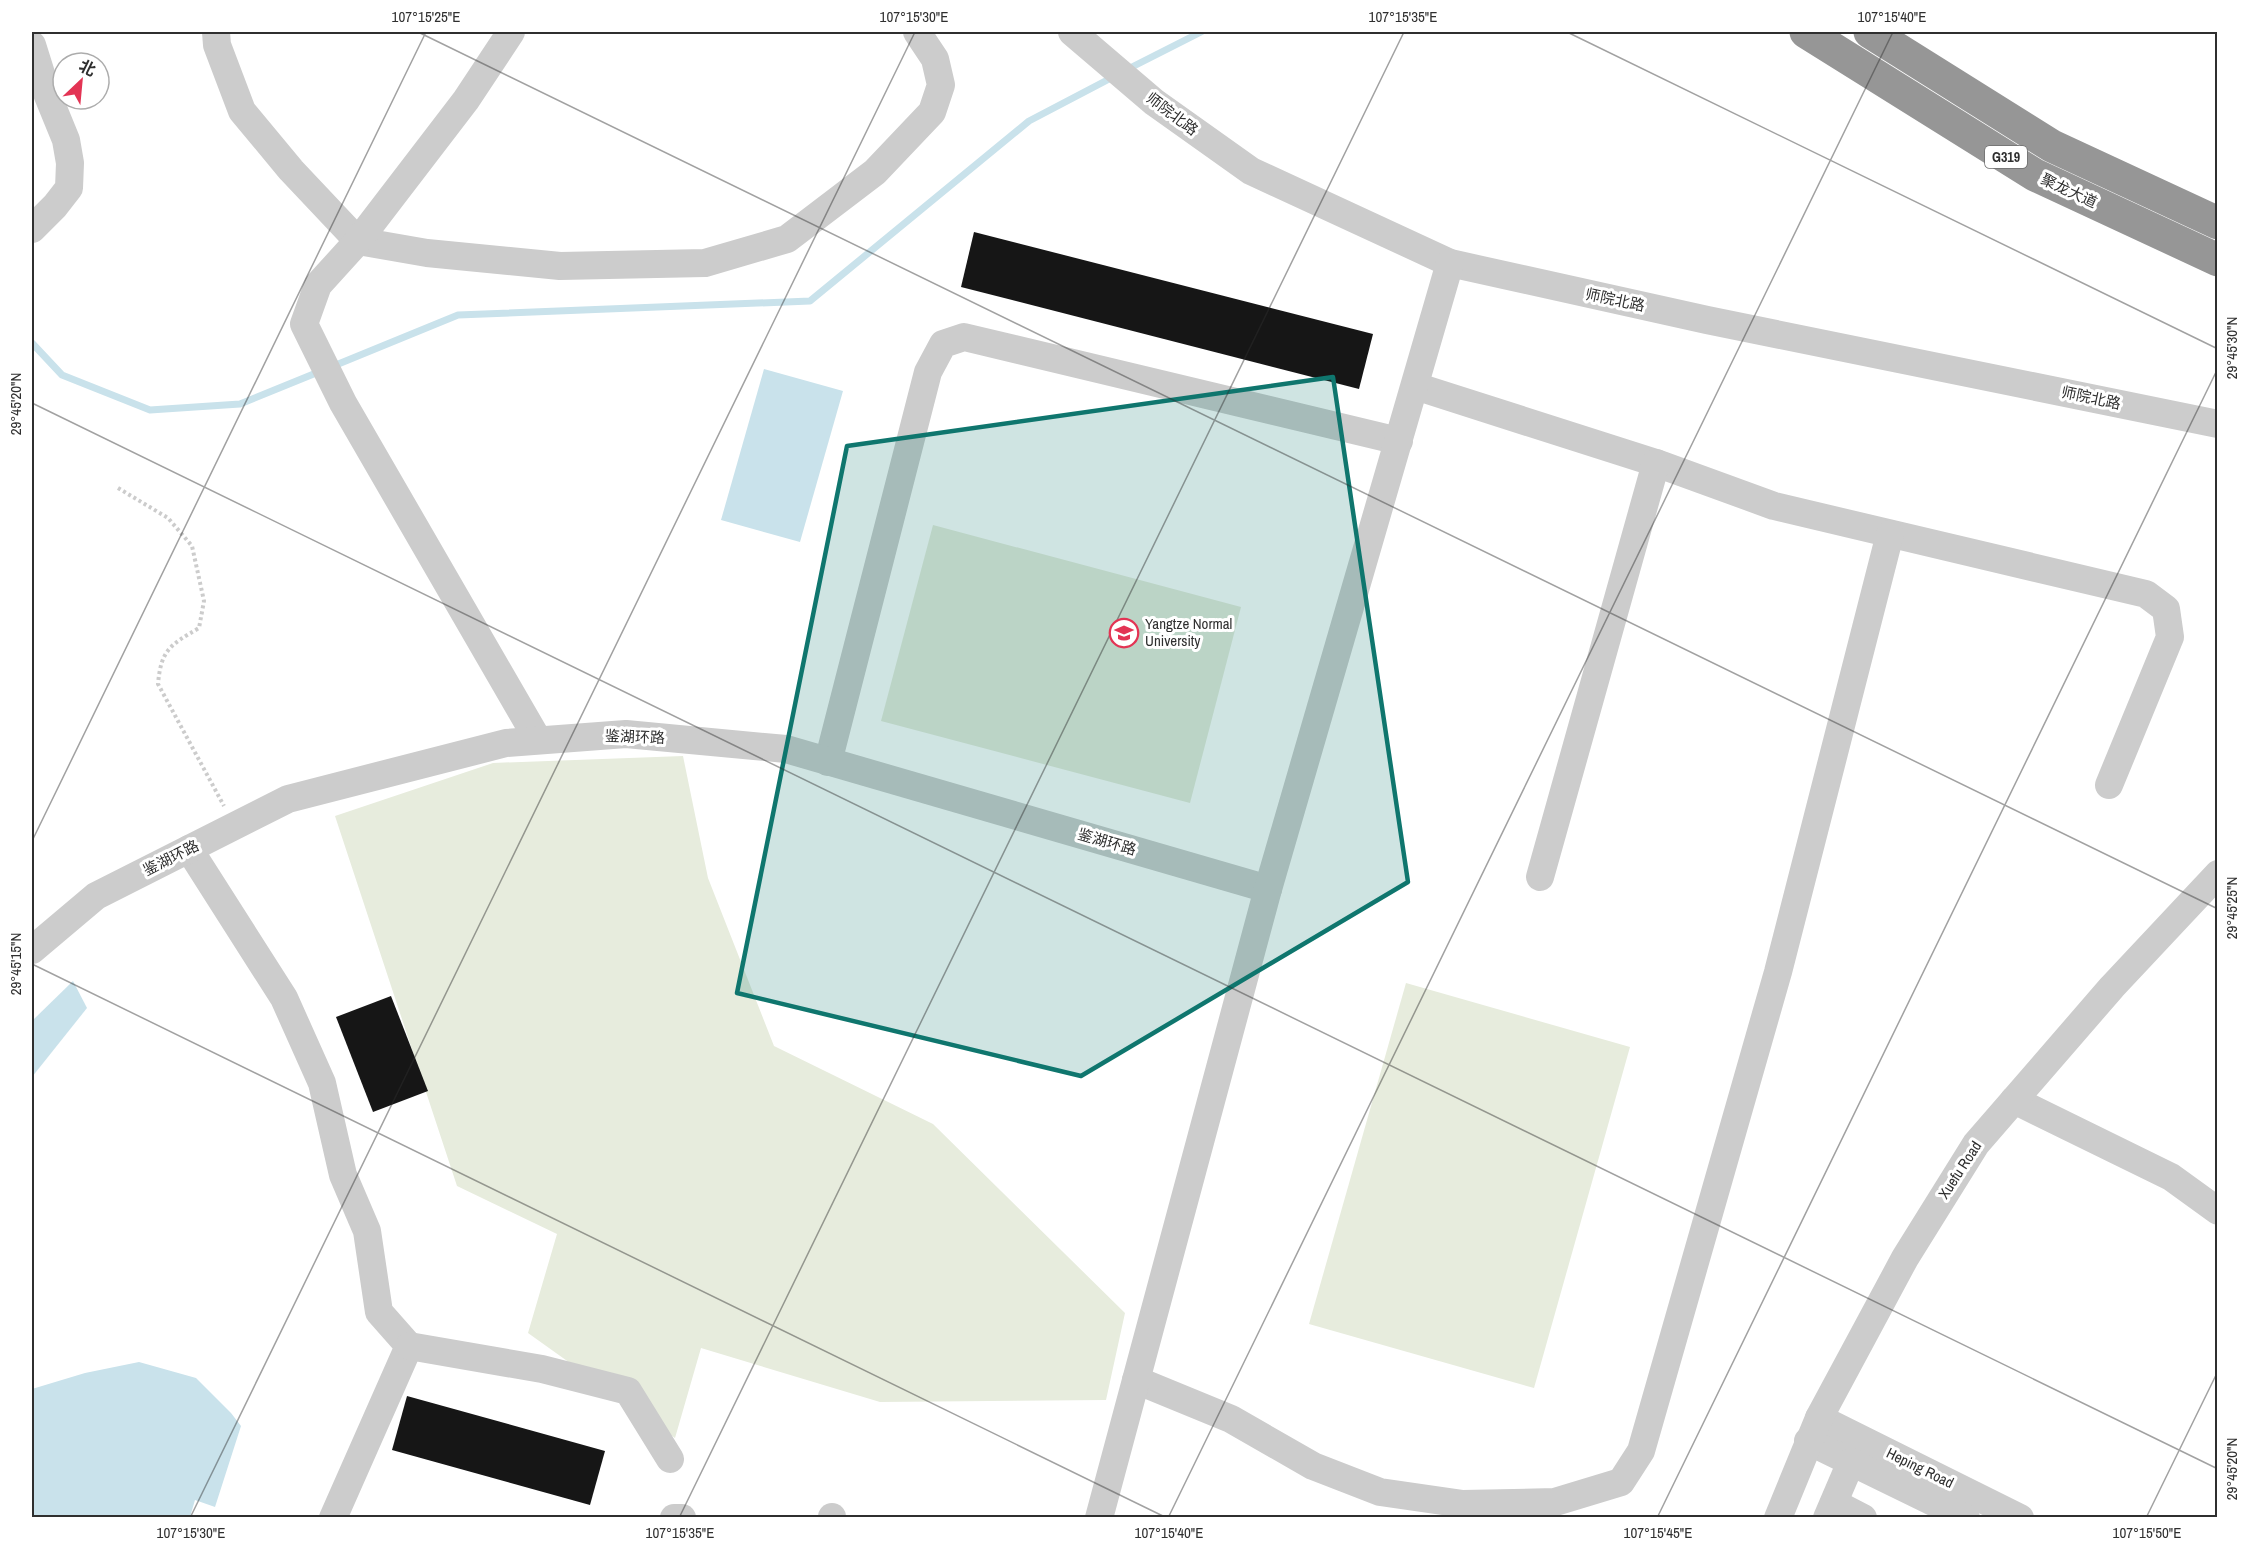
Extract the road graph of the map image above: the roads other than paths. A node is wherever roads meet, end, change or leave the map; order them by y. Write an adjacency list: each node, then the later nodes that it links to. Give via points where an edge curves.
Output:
1 (216, 32): 10 (street, via 217,45 242,111)
2 (511, 32): 10 (street, via 465,100)
3 (917, 32): 10 (street, via 935,59 941,85 932,112 875,172 787,239 705,262 560,266 427,253)
4 (1806, 32): 11 (highway, 聚龙大道 / G319, via 2035,176)
5 (1870, 32): 8 (highway, G319, via 2052,146)
6 (1078, 38): 12 (street, 师院北路, via 1154,102 1251,171)
7 (32, 45): 9 (street, via 66,140 70,163 69,188)
8 (2217, 223)
9 (32, 229)
10 (358, 241): 18 (street, via 318,285 304,324 343,403)
11 (2217, 260)
12 (1450, 263): 13 (street); 14 (street, 师院北路)
13 (1415, 386): 15 (street); 16 (street)
14 (2217, 424)
15 (1399, 441): 19 (street, via 964,337 943,344 928,372); 24 (street)
16 (1656, 463): 17 (street, via 1774,506); 23 (street)
17 (1890, 534): 20 (street, via 2146,594 2166,609 2170,637); 29 (street, via 1778,972 1641,1451 1621,1482 1555,1502 1463,1504 1380,1492 1313,1466 1231,1419)
18 (538, 740): 19 (street, 鉴湖环路, via 626,734 786,749); 21 (street, 鉴湖环路, via 506,743 288,799)
19 (828, 762): 24 (street, 鉴湖环路)
20 (2109, 786)
21 (189, 849): 25 (street, 鉴湖环路, via 96,896); 28 (street, via 289,1008 322,1083 343,1175 367,1231 378,1312)
22 (2217, 873): 26 (street, Xuefu Road)
23 (1540, 878)
24 (1268, 889): 29 (street)
25 (33, 947)
26 (2014, 1100): 27 (street, via 2171,1178); 30 (street, Xuefu Road, via 1976,1144 1905,1258)
27 (2217, 1211)
28 (409, 1346): 31 (street, via 542,1369 628,1391); 34 (street)
29 (1136, 1380): 37 (street)
30 (1814, 1429): 32 (street, Heping Road); 38 (street, Xuefu Road); 41 (street, Heping Road)
31 (670, 1459)
32 (1851, 1462): 33 (street); 40 (street, Heping Road)
33 (1830, 1510): 39 (street)
34 (333, 1518)
35 (674, 1518): 36 (street)
36 (682, 1518)
37 (1099, 1518)
38 (1778, 1518)
39 (1863, 1518)
40 (1966, 1518)
41 (2020, 1518)

